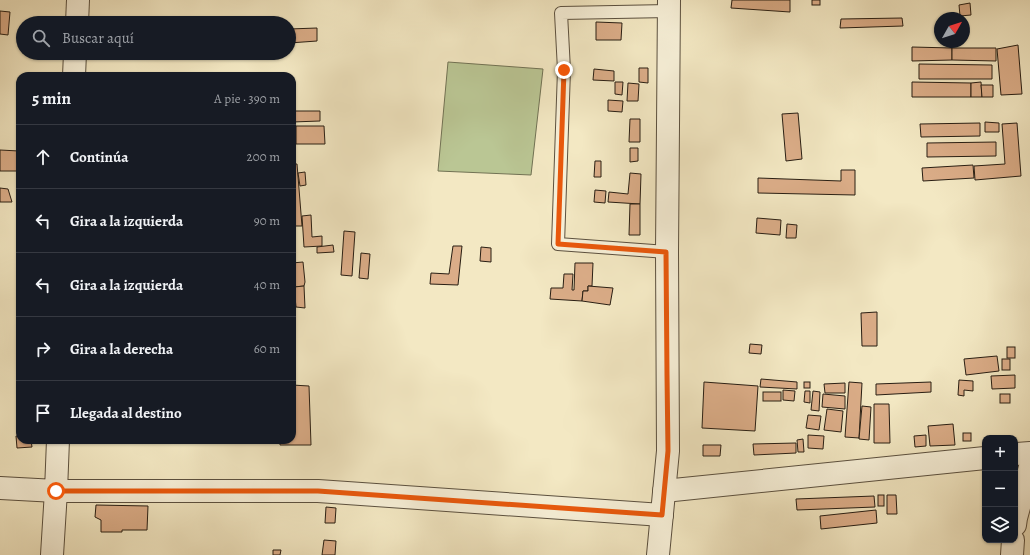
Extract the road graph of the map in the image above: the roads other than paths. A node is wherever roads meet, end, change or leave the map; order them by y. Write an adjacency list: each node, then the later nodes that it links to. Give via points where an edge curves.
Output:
1 (78, 0): 3 (street)
2 (669, 6): 6 (street); 6 (lane, via 561,13 564,70 558,244)
3 (77, 16)
4 (75, 60): 5 (street)
5 (74, 72)
6 (666, 252): 14 (street, via 668,451)
7 (58, 444): 13 (street)
8 (1030, 453): 9 (street)
9 (1018, 454)
10 (982, 458): 14 (street)
11 (1030, 467): 15 (street)
12 (0, 488): 13 (street)
13 (56, 491): 16 (street, via 318,491); 18 (street)
14 (664, 491): 16 (street)
15 (1018, 511)
16 (662, 515): 19 (street)
17 (1013, 543): 20 (street)
18 (52, 555)
19 (658, 555)
20 (1012, 555)

